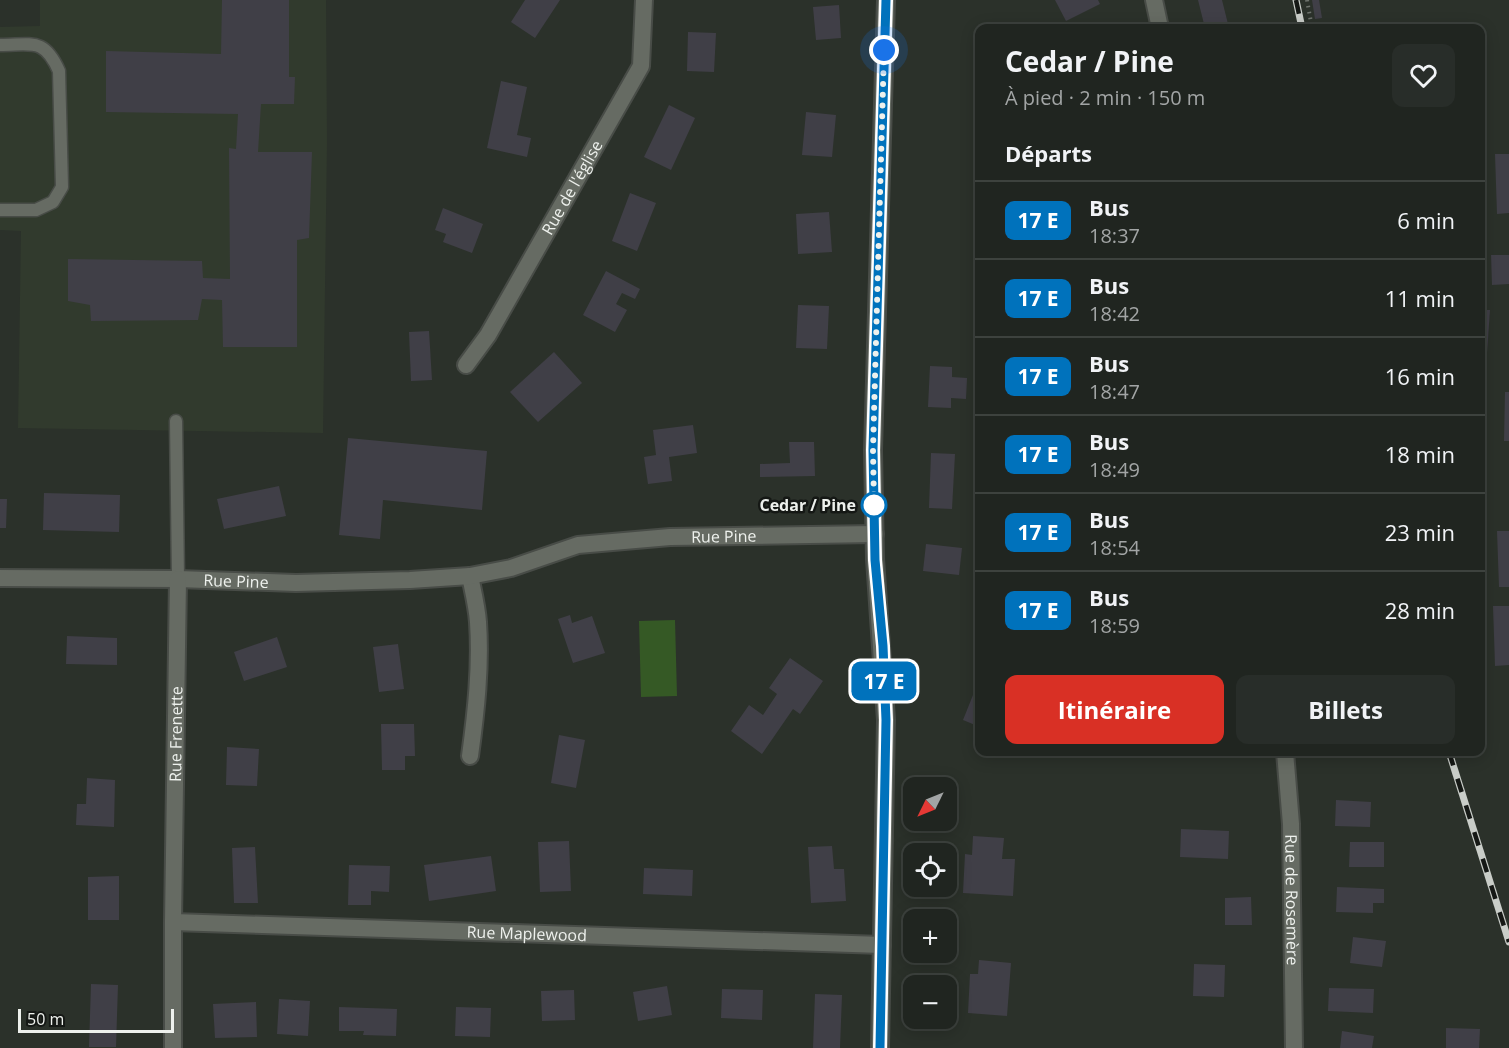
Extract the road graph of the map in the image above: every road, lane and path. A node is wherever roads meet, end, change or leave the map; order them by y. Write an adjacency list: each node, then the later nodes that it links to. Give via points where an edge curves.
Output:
1 (644, 0): 9 (street, Rue de l'église, via 640,66 488,335)
2 (886, 0): 11 (street)
3 (1154, 0): 5 (street)
4 (1307, 0): 6 (path)
5 (1159, 24)
6 (1311, 24)
7 (0, 45): 8 (lane, via 38,45 52,54 59,71 62,187 53,201 36,210)
8 (0, 210)
9 (466, 365)
10 (176, 421): 14 (lane, Rue Frenette)
11 (874, 534): 12 (street, Rue Pine, via 670,537 578,545 511,568); 18 (street, via 886,720)
12 (470, 576): 14 (street, Rue Pine, via 296,583); 15 (street, via 479,653)
13 (0, 578): 14 (street, Rue Pine)
14 (178, 579): 17 (street, Rue Frenette)
15 (470, 756)
16 (1285, 756): 21 (street, Rue de Rosemère, via 1291,834)
17 (173, 922): 18 (street, Rue Maplewood); 19 (street, Rue Frenette)
18 (882, 945): 20 (street)
19 (173, 1048)
20 (880, 1048)
21 (1294, 1048)

